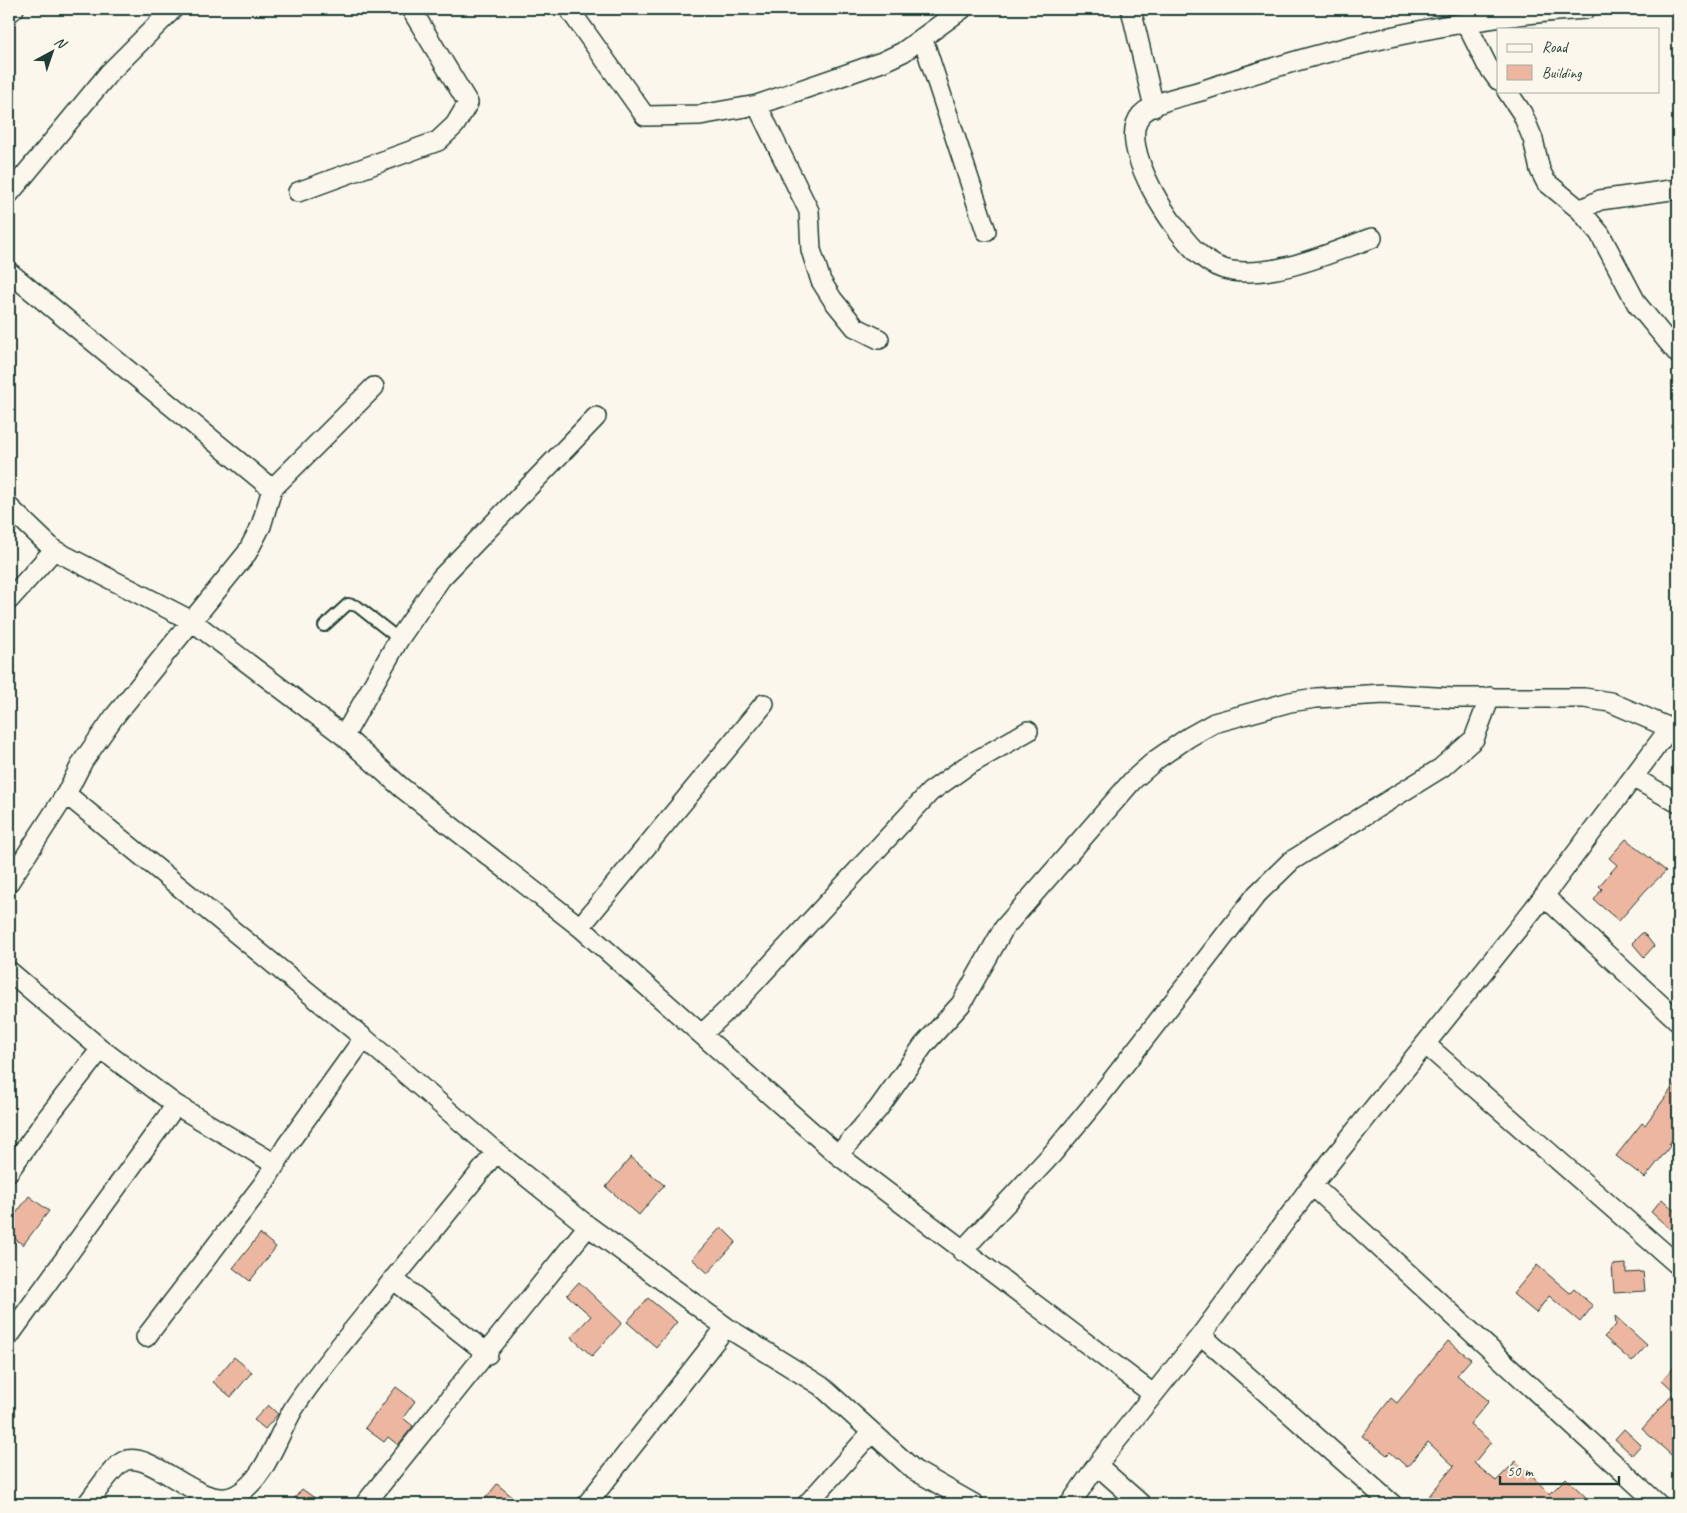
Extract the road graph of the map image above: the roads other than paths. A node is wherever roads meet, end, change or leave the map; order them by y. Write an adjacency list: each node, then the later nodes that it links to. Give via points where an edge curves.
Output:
1 (14, 9): 8 (street)
2 (174, 9): 17 (street, via 109,73)
3 (410, 9): 16 (street, via 468,103 459,118 438,141)
4 (569, 9): 13 (street, via 645,116 700,115)
5 (962, 9): 10 (street)
6 (1131, 9): 14 (street)
7 (1586, 9): 9 (street)
8 (9, 13)
9 (1466, 22): 11 (street); 14 (street, via 1311,57)
10 (923, 39): 13 (street, via 882,62); 19 (street)
11 (1497, 79)
12 (1508, 92): 18 (street, via 1522,113 1546,182)
13 (757, 105): 22 (street, via 809,211 811,250 821,281 855,327)
14 (1154, 107): 20 (street, via 1143,113 1134,132 1140,163 1152,191 1171,219 1199,254 1215,266 1232,270 1275,269)
15 (1678, 189): 18 (street, via 1600,200)
16 (298, 192)
17 (9, 194)
18 (1580, 210): 23 (street, via 1600,234 1637,304)
19 (986, 231)
20 (1372, 238)
21 (9, 272): 26 (street)
22 (879, 339)
23 (1678, 354)
24 (374, 387): 26 (street)
25 (596, 417): 32 (street, via 441,578)
26 (272, 488): 30 (street, via 261,526 247,553)
27 (9, 507): 28 (street)
28 (54, 550): 29 (street); 30 (street)
29 (9, 600)
30 (192, 621): 37 (street); 39 (street, via 114,717 83,761)
31 (324, 626): 32 (lane, via 348,604 357,606)
32 (399, 638): 37 (street)
33 (1490, 697): 35 (street, via 1584,698 1610,702); 52 (street, via 1384,694 1316,698 1214,723 1188,737 1133,780 1004,928 961,1004); 57 (street, via 1474,739 1441,768 1292,861 1258,894 1053,1153)
34 (764, 704): 43 (street)
35 (1674, 728): 38 (street)
36 (1028, 731): 46 (street, via 965,767 930,792 739,999)
37 (344, 736): 43 (street, via 402,788)
38 (1634, 778): 40 (street); 42 (street)
39 (66, 794): 41 (street); 47 (street)
40 (1678, 803)
41 (9, 882)
42 (1544, 896): 45 (street); 48 (street)
43 (580, 927): 46 (street)
44 (9, 971): 49 (street)
45 (1678, 1021)
46 (702, 1034): 52 (street)
47 (364, 1038): 51 (street); 53 (street)
48 (1424, 1044): 55 (street); 58 (street)
49 (101, 1048): 50 (street); 54 (street)
50 (176, 1105): 53 (street); 62 (street)
51 (496, 1152): 56 (street); 59 (street)
52 (838, 1154): 57 (street)
53 (275, 1164): 63 (street, via 264,1183)
54 (9, 1171)
55 (1312, 1185): 61 (street); 76 (street)
56 (588, 1226): 60 (street); 64 (street)
57 (962, 1251): 65 (street)
58 (1678, 1266)
59 (393, 1279): 64 (street); 68 (street, via 294,1408 256,1478 236,1495 220,1499 191,1488 145,1463 125,1461)
60 (726, 1327): 66 (street, via 821,1386); 70 (street)
61 (1201, 1335): 65 (street); 75 (street)
62 (9, 1336)
63 (146, 1337)
64 (488, 1354): 69 (street)
65 (1153, 1394): 67 (street)
66 (872, 1432): 71 (street); 72 (street, via 914,1470)
67 (1096, 1465): 73 (street); 74 (street)
68 (87, 1504)
69 (364, 1504)
70 (587, 1504)
71 (807, 1504)
72 (974, 1504)
73 (1070, 1504)
74 (1141, 1504)
75 (1392, 1504)
76 (1658, 1504)

